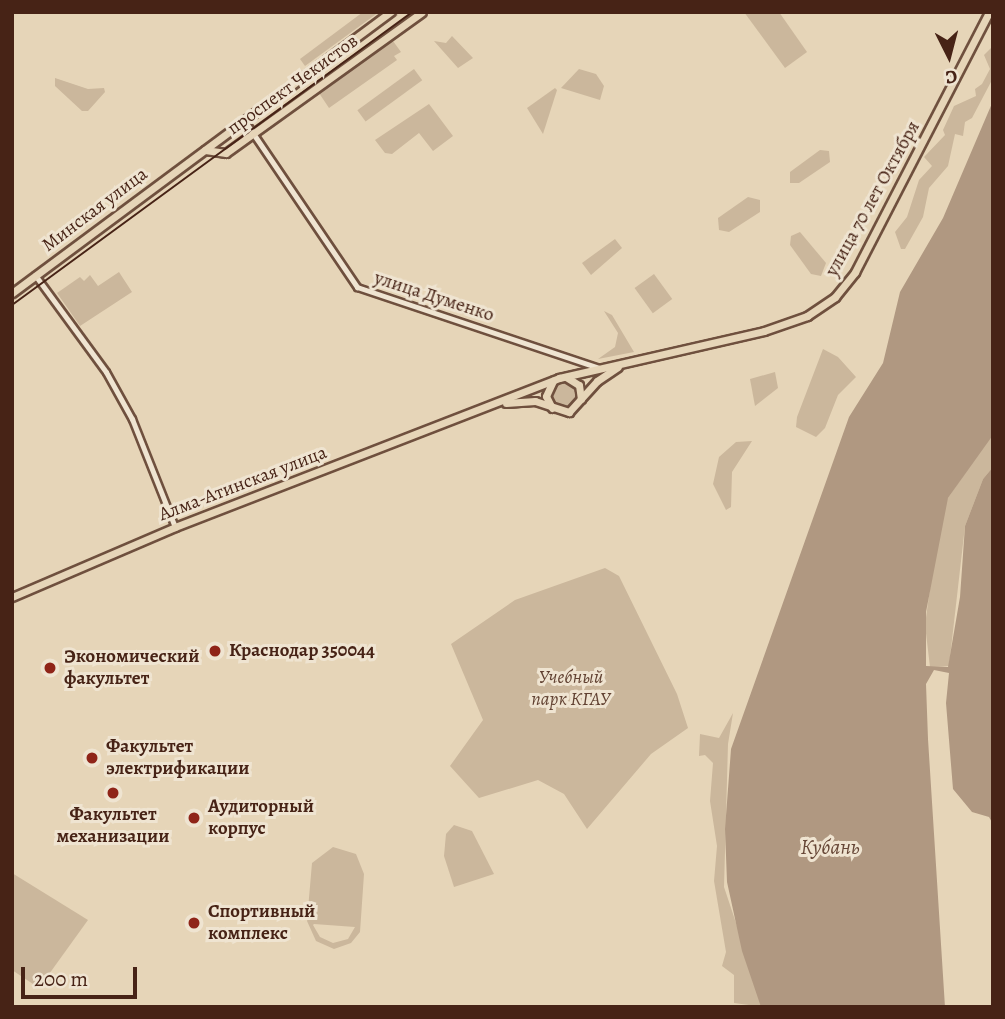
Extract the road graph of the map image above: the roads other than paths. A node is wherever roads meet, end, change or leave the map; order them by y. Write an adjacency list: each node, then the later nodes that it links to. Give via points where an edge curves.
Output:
1 (391, 12): 4 (main road, проспект Чекистов)
2 (422, 12): 5 (main road, проспект Чекистов)
3 (989, 12): 12 (main road, улица 70 лет Октября, via 866,253 835,297 792,323)
4 (244, 120): 5 (street, улица Думенко); 6 (main road, проспект Чекистов)
5 (252, 134): 7 (main road, проспект Чекистов, via 226,153); 11 (street, улица Думенко, via 357,287)
6 (224, 135): 7 (main road, проспект Чекистов); 8 (main road, проспект Чекистов)
7 (216, 150): 8 (main road, проспект Чекистов)
8 (198, 153): 9 (main road, Минская улица)
9 (35, 275): 10 (main road, Минская улица); 18 (street, via 106,372 132,419)
10 (12, 293)
11 (573, 360): 12 (street, улица Думенко); 13 (street, via 578,366)
12 (603, 369): 13 (main road, улица 70 лет Октября); 15 (main road)
13 (569, 376): 14 (main road, Алма-Атинская улица); 15 (main road, via 580,387)
14 (554, 381): 16 (main road, Алма-Атинская улица); 17 (main road, via 546,397)
15 (580, 404): 17 (main road, via 569,412)
16 (488, 407): 17 (main road, Алма-Атинская улица, via 529,400); 18 (main road, Алма-Атинская улица)
17 (555, 411)
18 (175, 527): 19 (main road, Алма-Атинская улица)
19 (12, 597)

